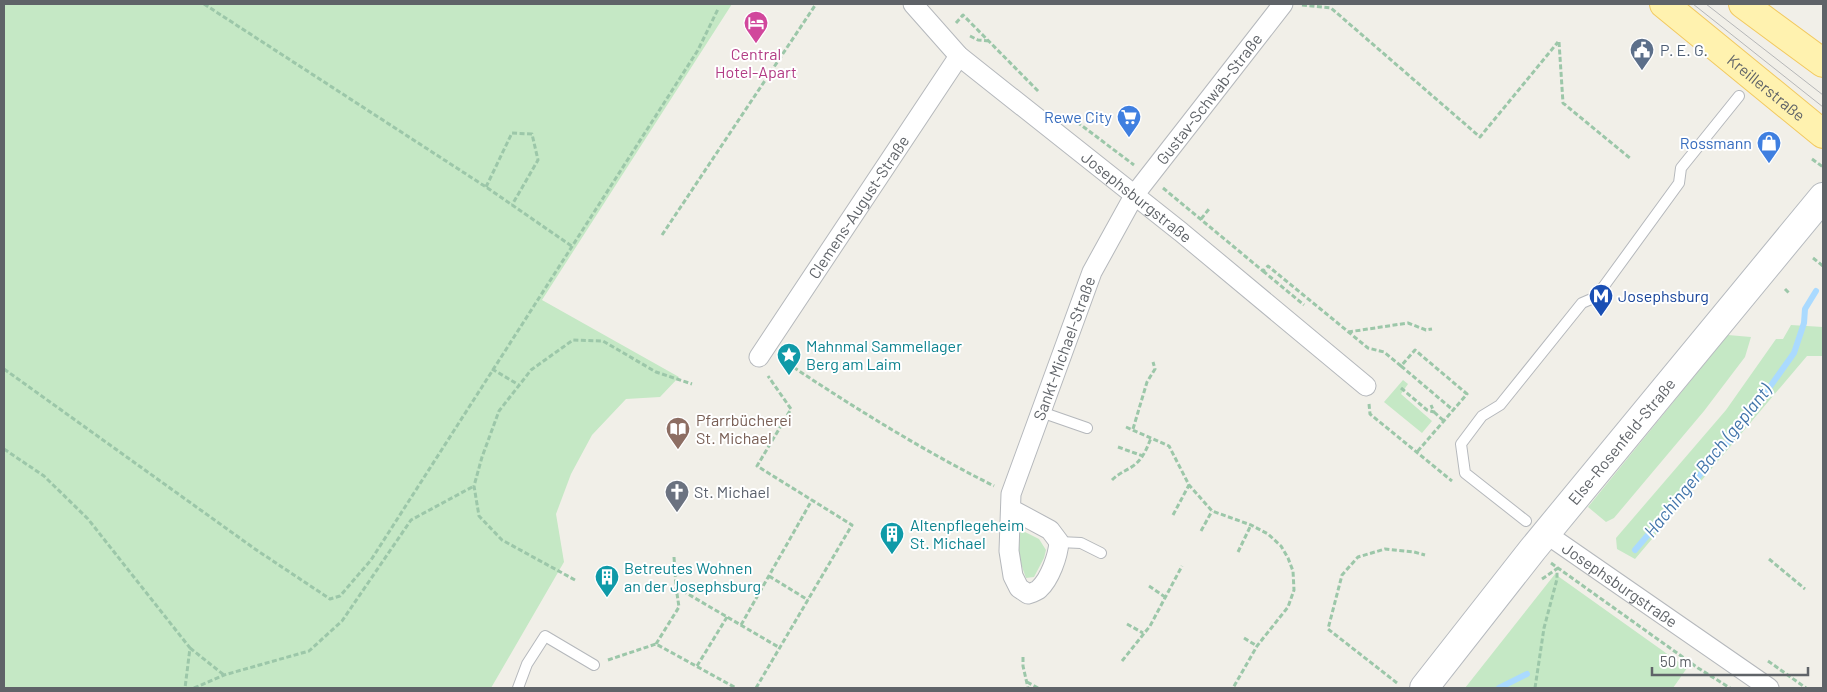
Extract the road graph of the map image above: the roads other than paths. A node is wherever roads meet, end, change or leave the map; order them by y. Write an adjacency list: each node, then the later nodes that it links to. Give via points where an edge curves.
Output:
1 (913, 4): 5 (street, Josephsburgstraße)
2 (1283, 4): 9 (street, Gustav-Schwab-Straße)
3 (1664, 4): 8 (main road, Kreillerstraße)
4 (1743, 4): 6 (main road)
5 (959, 56): 9 (street, Josephsburgstraße); 11 (street, Clemens-August-Straße)
6 (1823, 63)
7 (1739, 96): 16 (lane, via 1681,168 1679,183 1596,297 1582,303 1500,405 1482,416 1461,444 1465,473)
8 (1823, 134)
9 (1135, 194): 12 (street, Josephsburgstraße); 13 (street, Sankt-Michael-Straße, via 1092,272)
10 (1823, 197): 16 (street, Else-Rosenfeld-Straße)
11 (762, 353)
12 (1366, 386)
13 (1041, 412): 14 (lane); 15 (street, Sankt-Michael-Straße)
14 (1087, 428)
15 (1011, 501): 17 (street, via 1050,530); 17 (street, Sankt-Michael-Straße, via 1009,551 1013,576 1019,588 1028,594 1039,590 1058,555)
16 (1536, 527): 21 (street, Else-Rosenfeld-Straße); 22 (street, Josephsburgstraße)
17 (1059, 542): 18 (lane, via 1081,543)
18 (1101, 553)
19 (594, 664): 20 (lane, via 545,636 527,664)
20 (518, 688)
21 (1424, 688)
22 (1769, 688)

